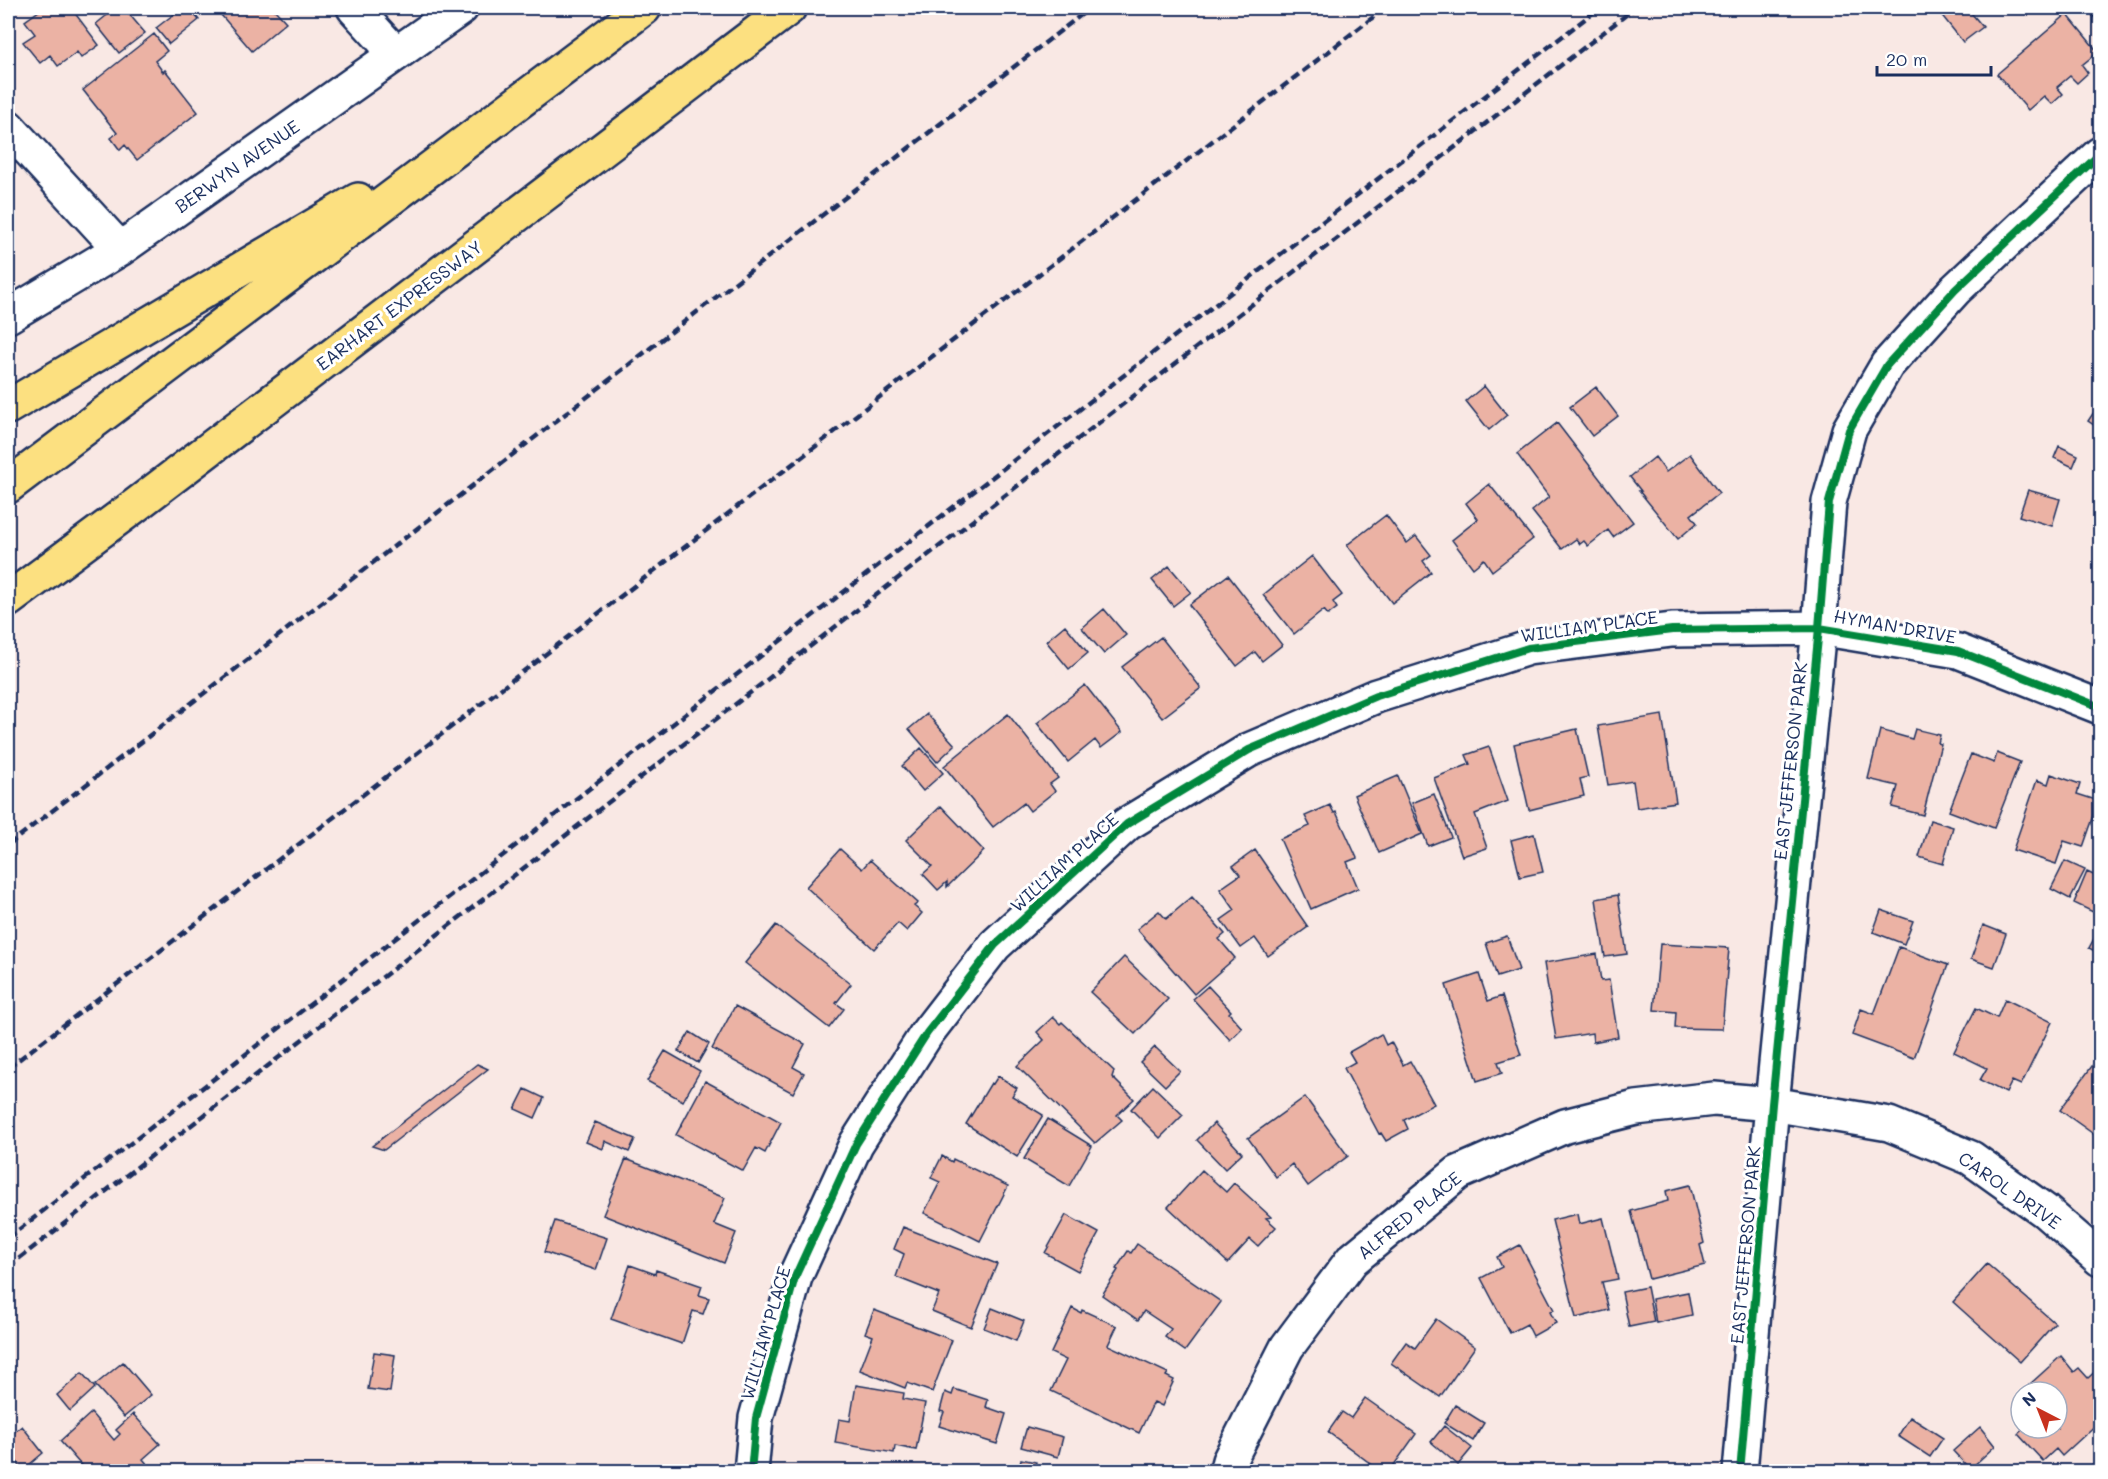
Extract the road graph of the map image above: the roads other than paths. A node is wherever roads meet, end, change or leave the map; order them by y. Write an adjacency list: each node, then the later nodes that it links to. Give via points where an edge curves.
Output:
1 (354, 8): 5 (street)
2 (462, 8): 5 (street, BERWYN AVENUE)
3 (644, 8): 6 (highway)
4 (789, 8): 13 (highway, EARHART EXPRESSWAY)
5 (396, 54): 9 (street, BERWYN AVENUE)
6 (497, 119): 11 (highway); 12 (highway)
7 (8, 127): 9 (street)
8 (2100, 154): 16 (street, EAST JEFFERSON PARK, via 1955,290 1887,365 1849,430 1829,502)
9 (120, 249): 10 (street, BERWYN AVENUE)
10 (8, 316)
11 (8, 407)
12 (8, 486)
13 (132, 508): 14 (highway, EARHART EXPRESSWAY); 15 (highway)
14 (8, 600)
15 (8, 617)
16 (1818, 628): 17 (street, HYMAN DRIVE, via 1958,651); 18 (street, EAST JEFFERSON PARK); 20 (street, WILLIAM PLACE, via 1672,630 1528,648 1376,696 1249,750 1127,824 995,945 927,1034 856,1144 795,1277 756,1418)
17 (2100, 707)
18 (1772, 1104): 19 (street, CAROL DRIVE, via 1889,1124 1971,1158 2045,1211); 21 (street, ALFRED PLACE, via 1714,1099 1636,1108 1565,1126 1458,1173 1352,1260 1287,1347); 22 (street, EAST JEFFERSON PARK)
19 (2100, 1259)
20 (752, 1472)
21 (1226, 1472)
22 (1740, 1472)

